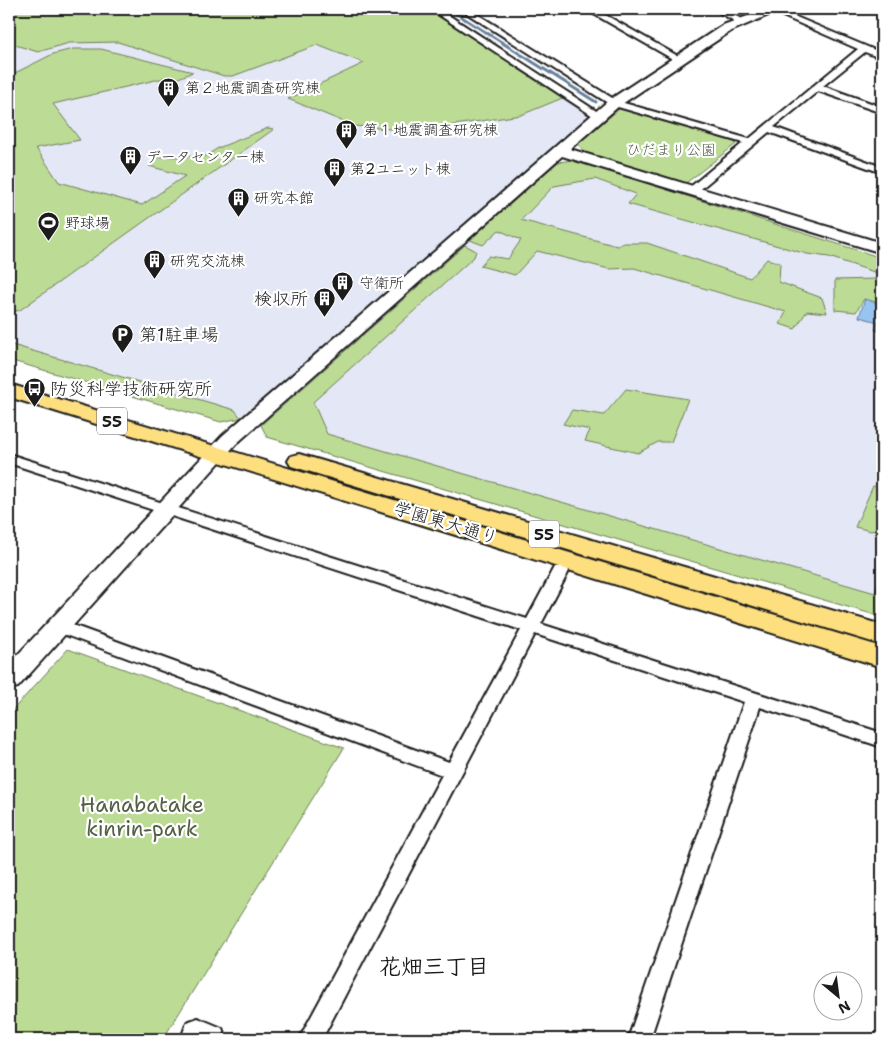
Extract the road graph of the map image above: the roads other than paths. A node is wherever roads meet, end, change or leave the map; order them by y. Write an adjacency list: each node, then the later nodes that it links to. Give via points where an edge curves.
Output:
1 (434, 9): 13 (street)
2 (464, 9): 11 (street)
3 (589, 9): 9 (street)
4 (717, 9): 6 (street)
5 (775, 9): 6 (street); 7 (street)
6 (741, 21): 9 (street)
7 (864, 48): 8 (street); 10 (street)
8 (882, 56)
9 (679, 59): 11 (street)
10 (816, 88): 12 (street); 14 (street)
11 (614, 103): 13 (street); 15 (street)
12 (882, 110)
13 (599, 116): 16 (street)
14 (767, 128): 15 (street); 17 (street)
15 (750, 142): 18 (street)
16 (561, 151): 18 (street); 22 (street)
17 (882, 170)
18 (693, 190): 19 (street)
19 (882, 248)
20 (9, 373): 22 (main road, 学園東大通り / 55)
21 (9, 390): 22 (main road, 学園東大通り / 55)
22 (222, 447): 24 (street); 28 (main road, 学園東大通り / 55); 29 (main road, 学園東大通り / 55)
23 (9, 458): 24 (street)
24 (166, 508): 26 (street); 27 (street)
25 (561, 571): 27 (street)
26 (58, 626): 30 (street); 33 (street)
27 (531, 626): 31 (street); 33 (street)
28 (882, 635)
29 (882, 657)
30 (9, 680)
31 (754, 699): 32 (street); 35 (street)
32 (882, 740)
33 (452, 770): 34 (street)
34 (310, 1039)
35 (639, 1039)

